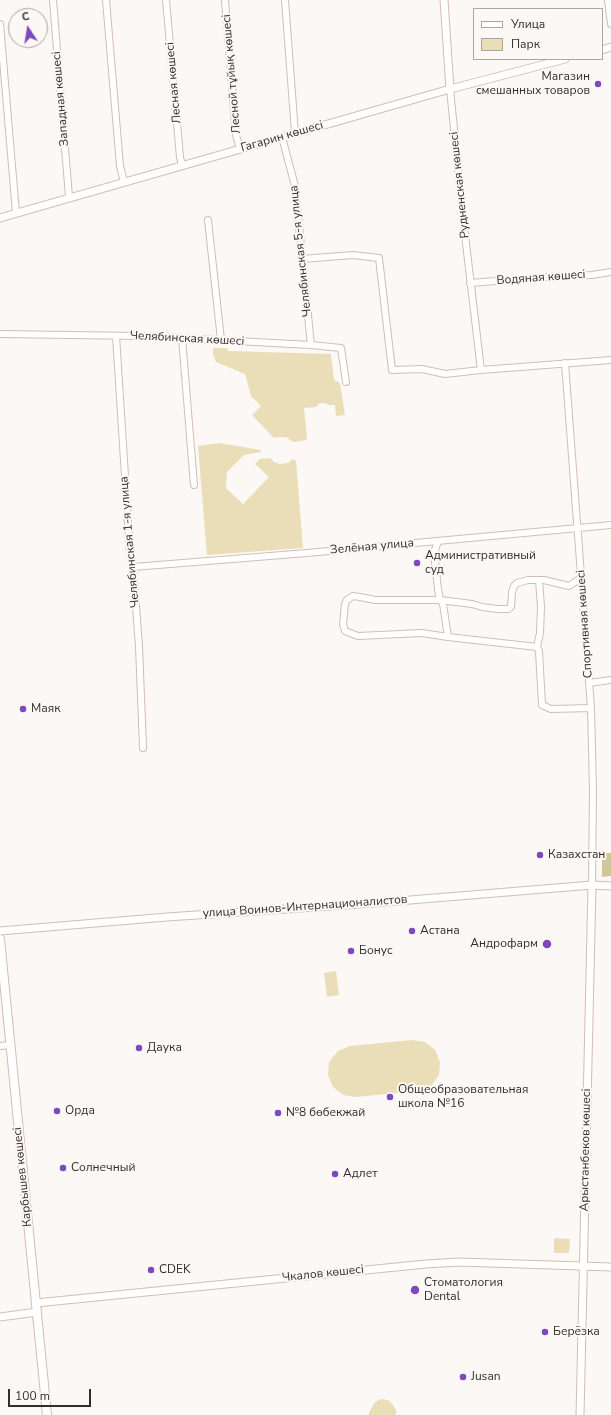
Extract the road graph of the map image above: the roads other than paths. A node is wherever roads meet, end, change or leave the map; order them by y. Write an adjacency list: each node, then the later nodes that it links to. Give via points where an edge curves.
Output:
1 (53, 0): 17 (street, Западная көшесі)
2 (106, 0): 16 (street, via 120,166)
3 (166, 0): 15 (street, Лесная көшесі)
4 (225, 0): 14 (street, Лесной тұйық көшесі, via 236,135)
5 (285, 0): 12 (street)
6 (444, 0): 11 (street, Рудненская көшесі)
7 (608, 0): 9 (street)
8 (0, 24): 18 (street)
9 (611, 24)
10 (561, 60): 11 (street, Гагарин көшесі)
11 (450, 89): 12 (street, Гагарин көшесі); 23 (street, Рудненская көшесі)
12 (295, 133): 13 (street, Гагарин көшесі)
13 (282, 137): 14 (street, Гагарин көшесі); 21 (street, Челябинская 5-я улица, via 295,186)
14 (240, 148): 15 (street, Гагарин көшесі)
15 (182, 165): 16 (street, Гагарин көшесі)
16 (124, 182): 17 (street, Гагарин көшесі)
17 (69, 197): 18 (street, Гагарин көшесі)
18 (16, 213): 19 (street, Гагарин көшесі)
19 (0, 218)
20 (208, 220): 27 (street)
21 (302, 259): 28 (street, Челябинская 5-я улица); 31 (street, via 353,255 379,258 392,370 422,369 445,374)
22 (611, 272): 23 (street, Водяная көшесі)
23 (470, 283): 31 (street, Рудненская көшесі)
24 (0, 334): 25 (street, Челябинская көшесі)
25 (116, 336): 26 (street, Челябинская көшесі); 37 (street, Челябинская 1-я улица, via 130,554)
26 (182, 338): 27 (street, Челябинская көшесі); 33 (street)
27 (221, 340): 28 (street, Челябинская көшесі)
28 (311, 345): 32 (street, Челябинская көшесі, via 341,348)
29 (611, 360): 30 (street)
30 (565, 363): 31 (street); 35 (street, Спортивная көшесі)
31 (481, 370)
32 (346, 382)
33 (194, 485)
34 (611, 525): 35 (street, Зелёная улица)
35 (578, 528): 36 (street, Зелёная улица); 38 (street, Спортивная көшесі)
36 (438, 541): 37 (street, Зелёная улица); 40 (street, via 434,554)
37 (133, 567): 46 (street, Челябинская 1-я улица)
38 (581, 578): 39 (street, via 569,586); 44 (street, Спортивная көшесі)
39 (539, 580): 40 (street, via 517,583 512,592 511,607 508,609); 42 (street, via 541,607)
40 (440, 600): 41 (street, via 443,604); 41 (street, via 375,600 353,596 345,604 343,624 346,631 358,636 422,633)
41 (448, 637): 42 (street)
42 (537, 648): 45 (street, via 542,705 551,709)
43 (611, 680): 44 (street)
44 (589, 683): 45 (street, Спортивная көшесі)
45 (591, 708): 47 (street, Спортивная көшесі)
46 (143, 748)
47 (592, 885): 48 (street, улица Воинов-Интернационалистов); 49 (street, улица Воинов-Интернационалистов); 53 (street, Арыстанбеков көшесі)
48 (611, 886)
49 (0, 931)
50 (0, 939): 51 (main road, Карбышев көшесі)
51 (10, 1045): 52 (street); 55 (main road, Карбышев көшесі)
52 (0, 1046)
53 (584, 1266): 54 (street, Чкалов көшесі); 55 (street, Чкалов көшесі, via 459,1262 426,1264); 58 (street, Арыстанбеков көшесі)
54 (611, 1267)
55 (36, 1307): 56 (street, Чкалов көшесі); 57 (main road, Карбышев көшесі)
56 (0, 1317)
57 (47, 1415)
58 (580, 1415)

